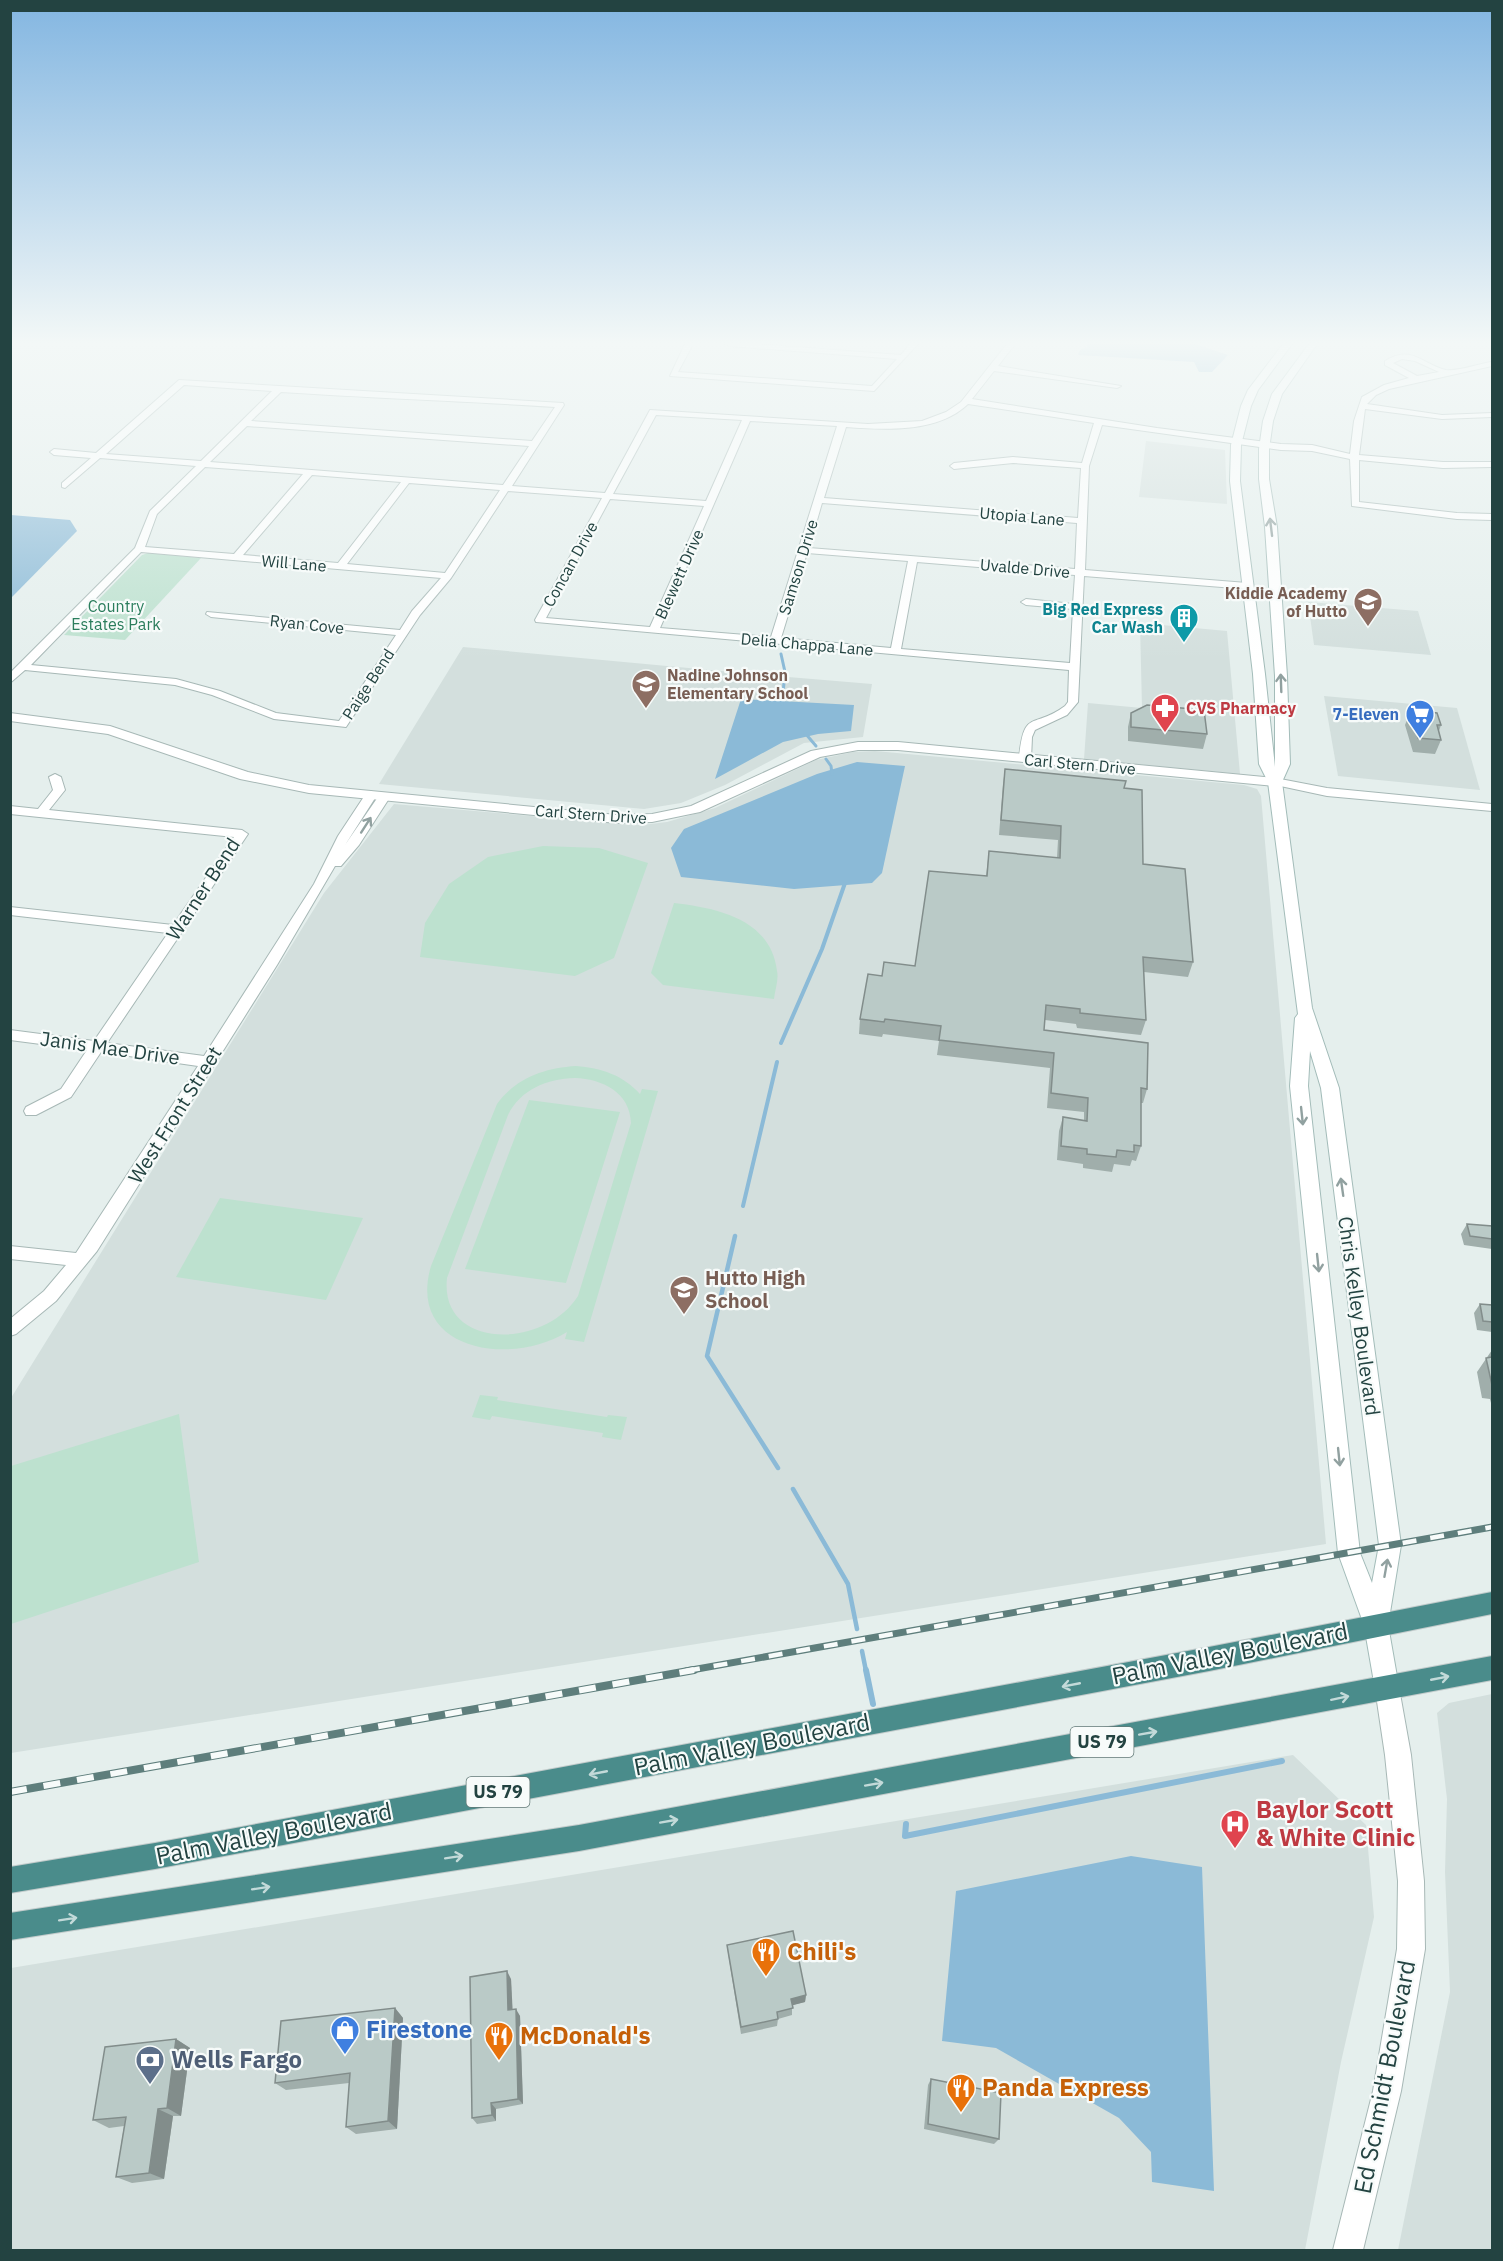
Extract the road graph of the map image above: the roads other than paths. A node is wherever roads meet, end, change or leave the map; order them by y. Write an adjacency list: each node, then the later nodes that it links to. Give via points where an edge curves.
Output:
1 (105, 450): 13 (street)
2 (217, 450): 15 (street)
3 (530, 450): 22 (street, Paige Bend)
4 (633, 450): 23 (street, Concan Drive)
5 (733, 450): 25 (street, Blewett Drive)
6 (834, 450): 24 (street, Samson Drive)
7 (1091, 450): 18 (street)
8 (1236, 450): 35 (main road, Chris Kelley Boulevard, via 1235,481)
9 (1264, 450): 50 (main road, Chris Kelley Boulevard, one-way to 9, via 1283,764 1281,676)
10 (1279, 450): 14 (street, via 1322,457)
11 (1355, 450): 14 (street)
12 (54, 452): 13 (street)
13 (99, 455): 15 (street); 21 (street)
14 (1354, 457): 16 (street); 26 (street, via 1355,504)
15 (202, 464): 19 (street); 28 (street, via 153,513)
16 (1492, 465)
17 (954, 466): 18 (street, via 1013,460)
18 (1086, 466): 27 (street)
19 (310, 472): 20 (street); 30 (street)
20 (407, 480): 22 (street); 32 (street)
21 (65, 485)
22 (506, 488): 23 (street); 34 (street, Paige Bend)
23 (608, 496): 25 (street); 39 (street, Concan Drive)
24 (819, 500): 27 (street, Utopia Lane); 29 (street, Samson Drive)
25 (709, 504): 40 (street, Blewett Drive)
26 (1492, 518)
27 (1082, 521): 33 (street)
28 (139, 549): 30 (street, Will Lane); 44 (street)
29 (803, 550): 31 (street, Uvalde Drive); 42 (street, Samson Drive)
30 (236, 558): 32 (street, Will Lane)
31 (913, 559): 33 (street, Uvalde Drive); 43 (street)
32 (340, 567): 34 (street, Will Lane)
33 (1080, 572): 35 (street, Uvalde Drive); 37 (street)
34 (448, 576): 41 (street, Paige Bend)
35 (1247, 586): 50 (main road, Chris Kelley Boulevard, via 1266,764)
36 (1026, 602): 37 (street)
37 (1078, 607): 45 (street)
38 (211, 614): 41 (street, Ryan Cove)
39 (540, 620): 40 (street, Delia Chappa Lane)
40 (654, 630): 42 (street, Delia Chappa Lane)
41 (402, 633): 44 (street, Paige Bend, via 342,725 274,716 176,682)
42 (775, 641): 43 (street, Delia Chappa Lane)
43 (895, 652): 45 (street, Delia Chappa Lane)
44 (23, 667): 46 (street)
45 (1074, 668): 48 (street, via 1071,707 1031,727)
46 (10, 680)
47 (10, 717): 51 (main road, Carl Stern Drive, via 110,730 266,781)
48 (1025, 759): 50 (main road, Carl Stern Drive); 51 (main road, Carl Stern Drive, via 898,746 844,747 816,754 695,809 642,819)
49 (55, 777): 55 (street, via 59,790)
50 (1275, 782): 52 (street, Carl Stern Drive); 53 (street, Carl Stern Drive, via 1327,792); 58 (main road, Chris Kelley Boulevard)
51 (377, 796): 61 (street, West Front Street, via 355,842 320,884)
52 (1492, 798)
53 (1492, 808)
54 (10, 810): 55 (street, Warner Bend)
55 (41, 813): 57 (street, Warner Bend, via 242,834)
56 (10, 911): 57 (street)
57 (176, 930): 60 (street, Warner Bend)
58 (1304, 1008): 67 (main road, Chris Kelley Boulevard, one-way to 67, via 1299,1086 1349,1552); 67 (main road, Chris Kelley Boulevard, one-way to 58, via 1390,1545 1330,1088)
59 (10, 1035): 60 (street, Janis Mae Drive)
60 (98, 1046): 61 (street, Janis Mae Drive); 62 (street, Warner Bend, via 66,1093)
61 (209, 1062): 64 (street, West Front Street)
62 (31, 1112)
63 (10, 1252): 64 (street)
64 (80, 1260): 65 (street, West Front Street, via 50,1296)
65 (10, 1329)
66 (1492, 1603): 67 (highway, Palm Valley Boulevard / US 79)
67 (1376, 1626): 69 (main road, Chris Kelley Boulevard); 70 (highway, Palm Valley Boulevard / US 79, one-way to 70, via 213,1846)
68 (1492, 1668): 69 (highway, US 79, one-way to 68)
69 (1387, 1688): 71 (highway, US 79, one-way to 69, via 579,1838); 72 (main road, Ed Schmidt Boulevard, via 1411,1881 1411,1949 1387,2091)
70 (10, 1880)
71 (10, 1927)
72 (1348, 2250)

